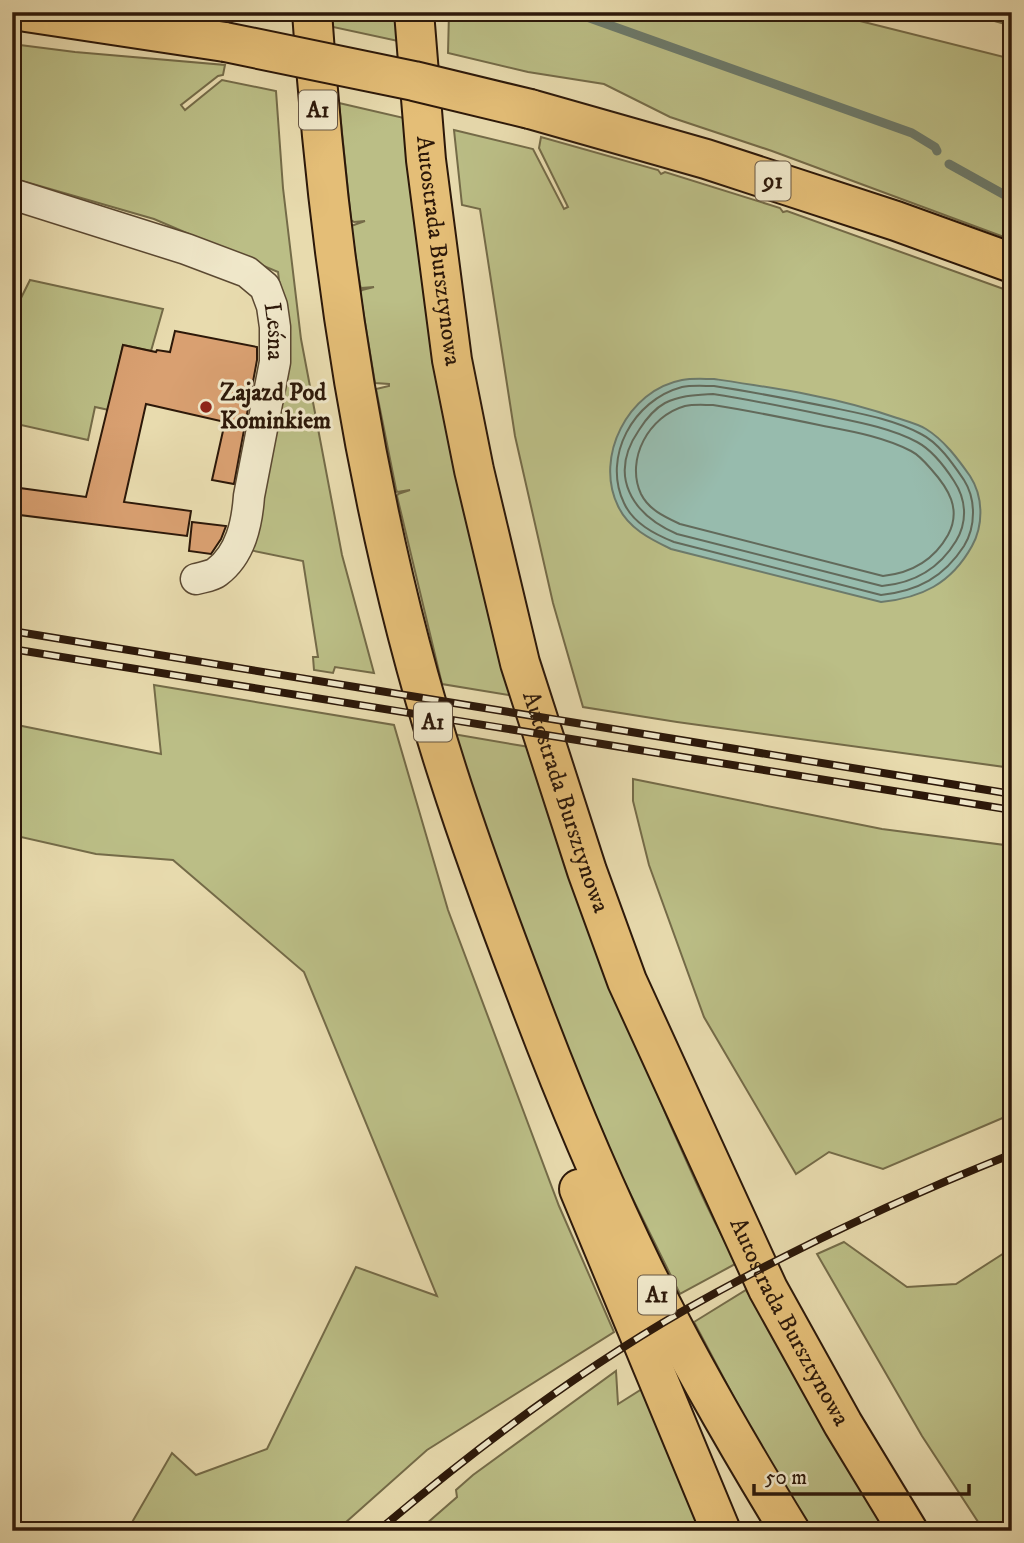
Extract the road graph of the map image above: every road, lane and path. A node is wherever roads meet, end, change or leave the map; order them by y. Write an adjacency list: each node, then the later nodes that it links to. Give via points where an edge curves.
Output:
1 (26, 12): 5 (main road, 91, bridge, via 225,42 530,109 718,163)
2 (312, 12): 7 (main road, A1, via 340,290 396,585 447,772)
3 (414, 12): 10 (main road, Autostrada Bursztynowa, via 426,160 452,360 474,470 520,663 587,871 627,981 768,1289)
4 (12, 194): 6 (street, Leśna, via 208,257 247,272 265,287 275,327 275,362 248,496 248,518 242,539 217,573)
5 (1012, 263)
6 (196, 579)
7 (547, 1047): 8 (main road, via 569,1166); 9 (main road, A1, via 592,1160 645,1272 730,1434)
8 (721, 1531)
9 (790, 1531)
10 (908, 1531)

